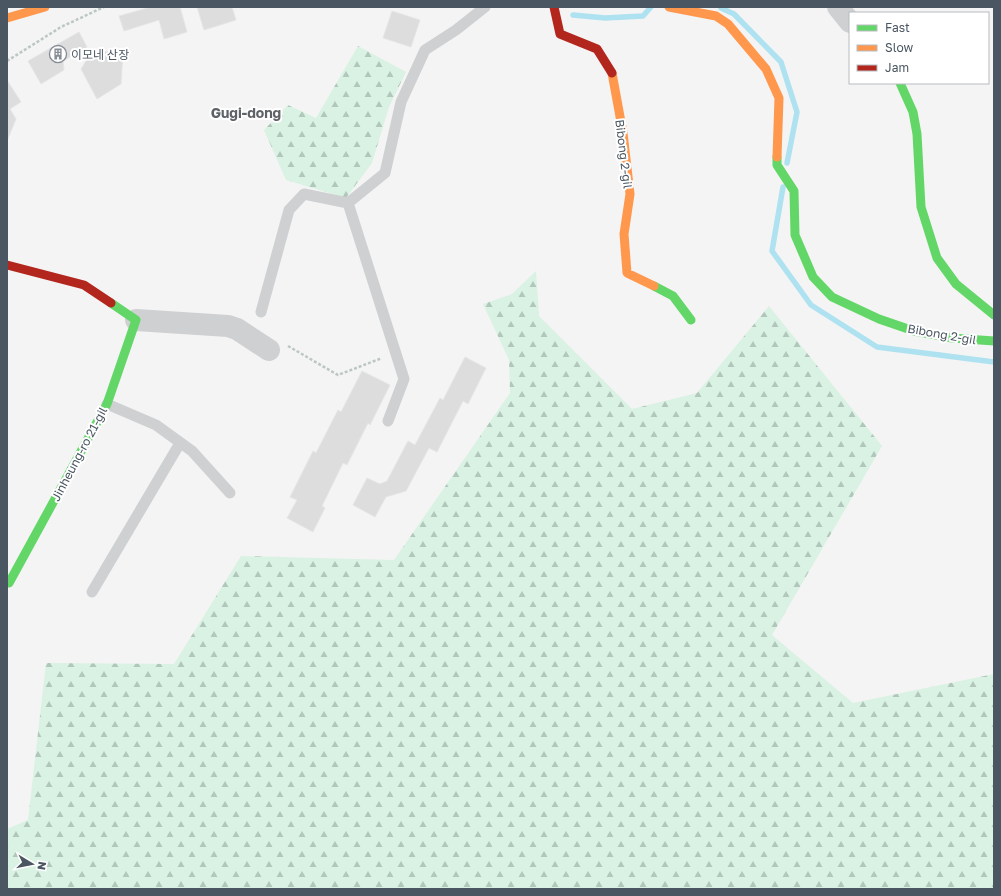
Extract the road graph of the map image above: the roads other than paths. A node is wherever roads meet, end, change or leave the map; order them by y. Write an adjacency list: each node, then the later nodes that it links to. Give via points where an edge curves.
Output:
1 (45, 7): 6 (street)
2 (485, 7): 9 (lane, via 425,50 401,102 385,173)
3 (554, 7): 14 (street, Bibong 2-gil, via 560,34 597,49 612,73 623,133 630,194 624,234 627,273 674,296)
4 (671, 7): 15 (street, Bibong 2-gil, via 716,16 728,24 766,69 779,98 777,164 794,191 795,235 813,277 832,296 878,319 914,331 952,338)
5 (838, 7): 7 (street)
6 (7, 18)
7 (849, 21)
8 (900, 84): 12 (street, via 913,112 917,134 921,207 936,258 956,284)
9 (348, 204): 11 (lane, via 304,194 289,210); 18 (lane, via 404,378)
10 (7, 265): 13 (street, via 84,285)
11 (261, 312)
12 (994, 315)
13 (136, 320): 16 (street, via 228,326); 17 (street, Jinheung-ro 21-gil)
14 (691, 320)
15 (994, 341)
16 (276, 347)
17 (107, 404): 19 (lane, via 156,425); 21 (street, Jinheung-ro 21-gil)
18 (388, 421)
19 (180, 443): 20 (lane, via 192,451); 22 (lane)
20 (230, 493)
21 (9, 583)
22 (92, 592)

